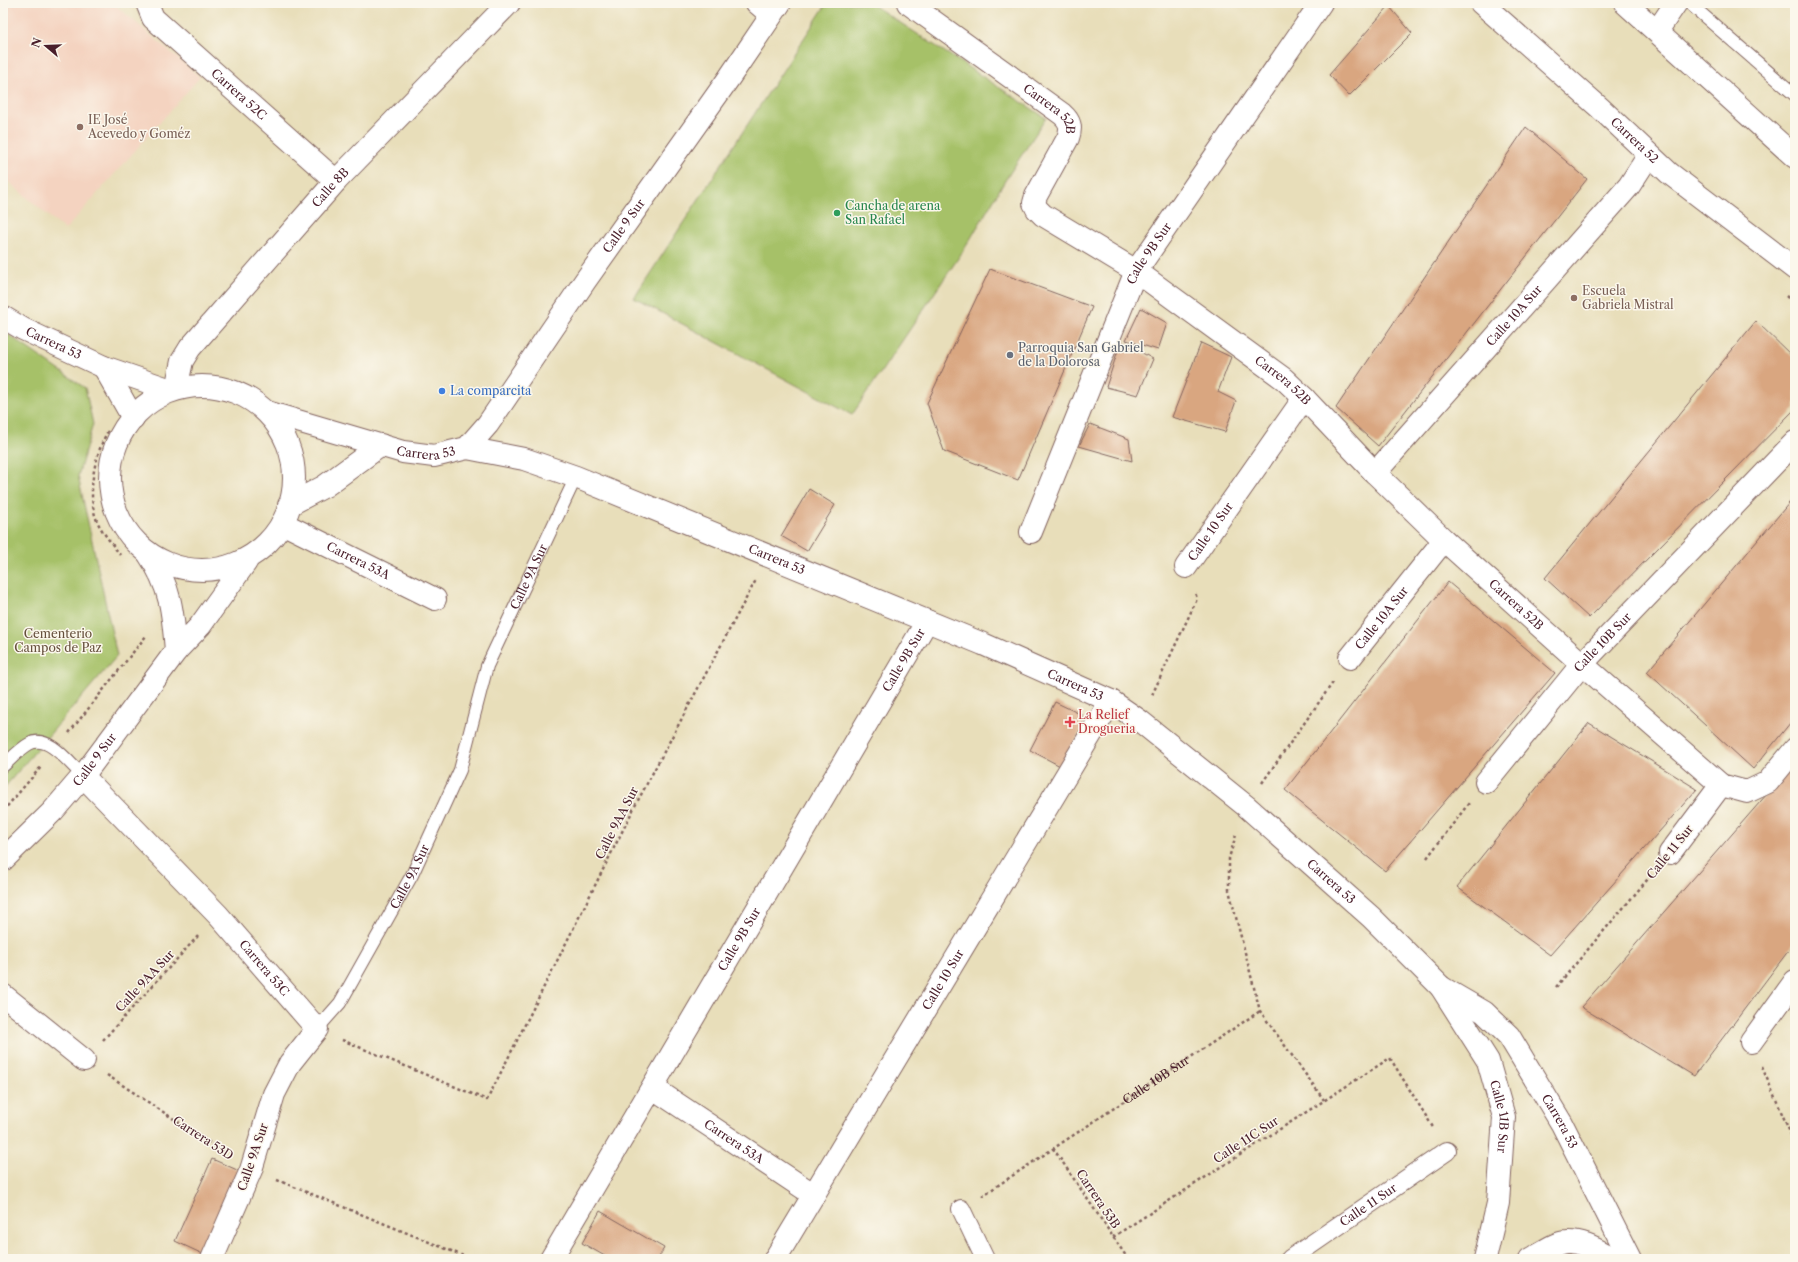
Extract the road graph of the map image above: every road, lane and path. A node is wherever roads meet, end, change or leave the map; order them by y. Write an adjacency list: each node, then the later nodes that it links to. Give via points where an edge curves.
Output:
1 (147, 3): 14 (street, Carrera 52C, via 153,18)
2 (509, 3): 14 (street, Calle 8B)
3 (908, 3): 16 (street, Carrera 52B, via 1065,116 1070,122 1071,130 1034,203 1043,215)
4 (1321, 3): 16 (street, Calle 9B Sur)
5 (1481, 3): 12 (street, Carrera 52)
6 (1625, 3): 10 (street)
7 (1676, 3): 10 (street)
8 (1689, 3): 11 (lane)
9 (769, 7): 26 (street, Calle 9 Sur, via 729,78 585,281 488,424)
10 (1657, 31): 13 (street)
11 (1795, 95)
12 (1649, 155): 15 (street, Carrera 52); 27 (street, Calle 10A Sur, via 1629,186)
13 (1795, 157)
14 (336, 181): 19 (street, Calle 8B, via 190,348 182,361)
15 (1795, 269)
16 (1136, 271): 20 (street, Carrera 52B, via 1284,379); 30 (street, Calle 9B Sur)
17 (3, 317): 18 (street, Carrera 53)
18 (104, 367): 19 (street, Carrera 53); 22 (street)
19 (174, 389): 21 (street, via 194,385 230,389 250,399); 22 (street)
20 (1304, 398): 27 (street, Carrera 52B); 36 (street, Calle 10 Sur)
21 (267, 412): 25 (street, Carrera 53); 29 (street, via 280,429 292,459 293,486)
22 (132, 418): 32 (street, via 120,435 112,455 112,497 118,517 129,535)
23 (109, 430): 33 (path, via 95,468 91,495 98,525)
24 (1795, 442): 42 (street, Calle 10B Sur)
25 (381, 445): 26 (street, Carrera 53, via 403,452 434,456); 29 (street, Carrera 53)
26 (467, 448): 28 (street, Carrera 53, via 524,459)
27 (1375, 473): 31 (street, Carrera 52B)
28 (576, 477): 34 (street, Carrera 53); 60 (lane, Calle 9A Sur, via 487,666 460,770 412,875 340,1003)
29 (286, 514): 35 (street, via 255,556); 37 (street, Carrera 53A)
30 (1031, 532)
31 (1444, 540): 41 (street, Calle 10A Sur); 42 (street, Carrera 52B)
32 (148, 553): 35 (street, via 160,561 180,568 201,570 220,569); 40 (street, via 159,570 169,595)
33 (121, 556)
34 (768, 556): 38 (street, Carrera 53); 60 (path, Calle 9AA Sur, via 635,806 487,1100)
35 (246, 562): 40 (street, Calle 9 Sur, via 200,626)
36 (1186, 567): 44 (path, Calle 10 Sur, via 1197,599)
37 (435, 599)
38 (927, 620): 43 (street, Carrera 53); 63 (street, Calle 9B Sur)
39 (146, 629): 45 (path, via 146,636 126,664)
40 (176, 651): 48 (street, Calle 9 Sur)
41 (1350, 658)
42 (1582, 664): 49 (street, Calle 10B Sur); 50 (street, Carrera 52B)
43 (1111, 701): 44 (street, Carrera 53); 69 (street, Calle 10 Sur)
44 (1140, 721): 57 (street, Carrera 53, via 1246,806 1371,918)
45 (56, 749): 47 (lane, via 51,744 39,740 28,744); 48 (lane); 51 (path)
46 (1795, 749): 50 (street, via 1768,782 1747,792)
47 (3, 766)
48 (83, 776): 54 (street, Calle 9 Sur, via 53,811); 55 (street, Carrera 53C)
49 (1486, 782): 53 (path)
50 (1721, 785): 52 (street, Calle 11 Sur)
51 (3, 811)
52 (1670, 853): 58 (path, Calle 11 Sur)
53 (1427, 858)
54 (3, 860)
55 (218, 914): 60 (street, Carrera 53C); 62 (path, Calle 9AA Sur)
56 (1795, 981): 61 (street)
57 (1441, 987): 79 (street, Calle 11B Sur, via 1488,1061 1504,1117 1498,1203); 82 (street, Carrera 53, via 1484,1012 1509,1036 1562,1124)
58 (1556, 987)
59 (3, 995): 62 (street)
60 (317, 1029): 68 (street, Calle 9A Sur, via 290,1063 274,1094)
61 (1751, 1042): 65 (path)
62 (84, 1060): 68 (path, Carrera 53D)
63 (653, 1088): 69 (street, Carrera 53A); 74 (street, Calle 9B Sur)
64 (1324, 1100): 66 (path, Calle 10B Sur, via 1260,1011); 67 (path, Calle 11C Sur, via 1390,1058); 71 (path, Calle 11C Sur)
65 (1795, 1144)
66 (1054, 1148): 70 (path, Calle 10B Sur); 71 (path, Carrera 53B)
67 (1447, 1151): 78 (street, Calle 11 Sur)
68 (251, 1170): 72 (street, Calle 9A Sur); 73 (path, Carrera 53D)
69 (814, 1196): 75 (street, Calle 10 Sur)
70 (961, 1209): 76 (street)
71 (1113, 1236): 77 (path, Carrera 53B)
72 (212, 1259)
73 (471, 1259)
74 (551, 1259)
75 (775, 1259)
76 (985, 1259)
77 (1128, 1259)
78 (1290, 1259)
79 (1485, 1259)
80 (1530, 1259): 81 (street, via 1548,1248 1567,1242 1589,1246)
81 (1614, 1259)
82 (1630, 1259)

